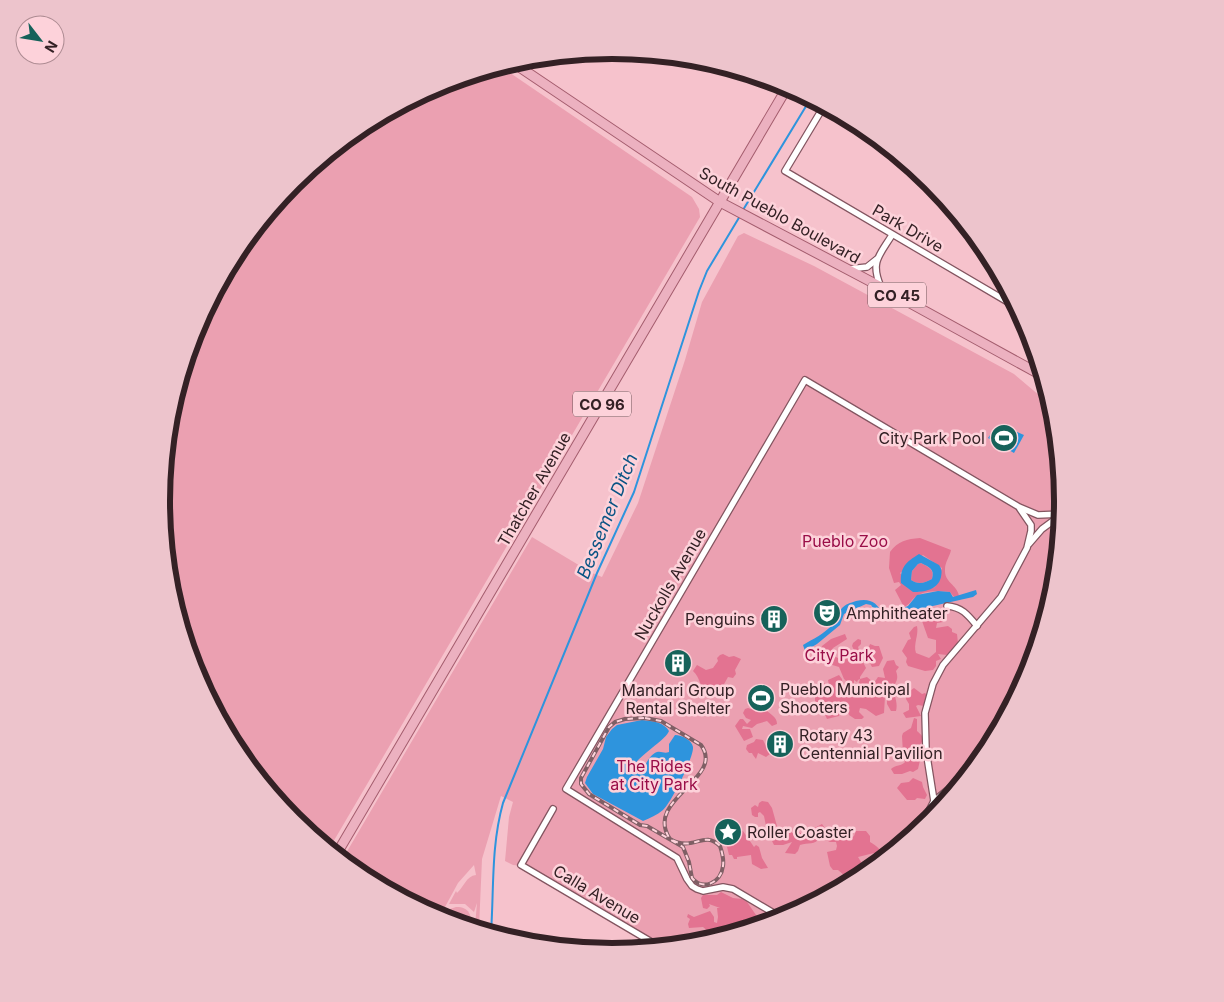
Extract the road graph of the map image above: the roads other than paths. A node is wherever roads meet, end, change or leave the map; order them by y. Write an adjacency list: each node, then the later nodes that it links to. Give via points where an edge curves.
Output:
1 (521, 68): 4 (main road, South Pueblo Boulevard / CO 45)
2 (784, 93): 4 (main road, Thatcher Avenue / CO 96)
3 (821, 111): 5 (street, Park Drive, via 785,171)
4 (720, 202): 7 (main road, South Pueblo Boulevard / CO 45); 21 (main road, Thatcher Avenue / CO 96)
5 (892, 235): 6 (street); 9 (street, Park Drive)
6 (878, 258): 7 (street, via 867,266); 8 (street, via 875,268)
7 (847, 269): 8 (main road, South Pueblo Boulevard / CO 45)
8 (881, 287): 10 (main road, South Pueblo Boulevard / CO 45)
9 (1007, 302)
10 (1035, 371)
11 (1018, 508): 12 (street, via 1038,515); 14 (street, via 1031,525); 22 (street, Nuckolls Avenue, via 805,380 566,789 677,858 687,879 697,889 733,889)
12 (1054, 514)
13 (1053, 520): 14 (street, via 1042,528)
14 (1027, 548): 16 (street, via 1001,597)
15 (947, 606): 16 (street, via 965,612)
16 (977, 626): 18 (street, via 943,665 933,684 926,713 926,750)
17 (947, 790): 18 (street)
18 (934, 801): 20 (street)
19 (553, 809): 23 (street, Calla Avenue, via 520,865)
20 (930, 809)
21 (340, 850)
22 (773, 913)
23 (650, 941)

